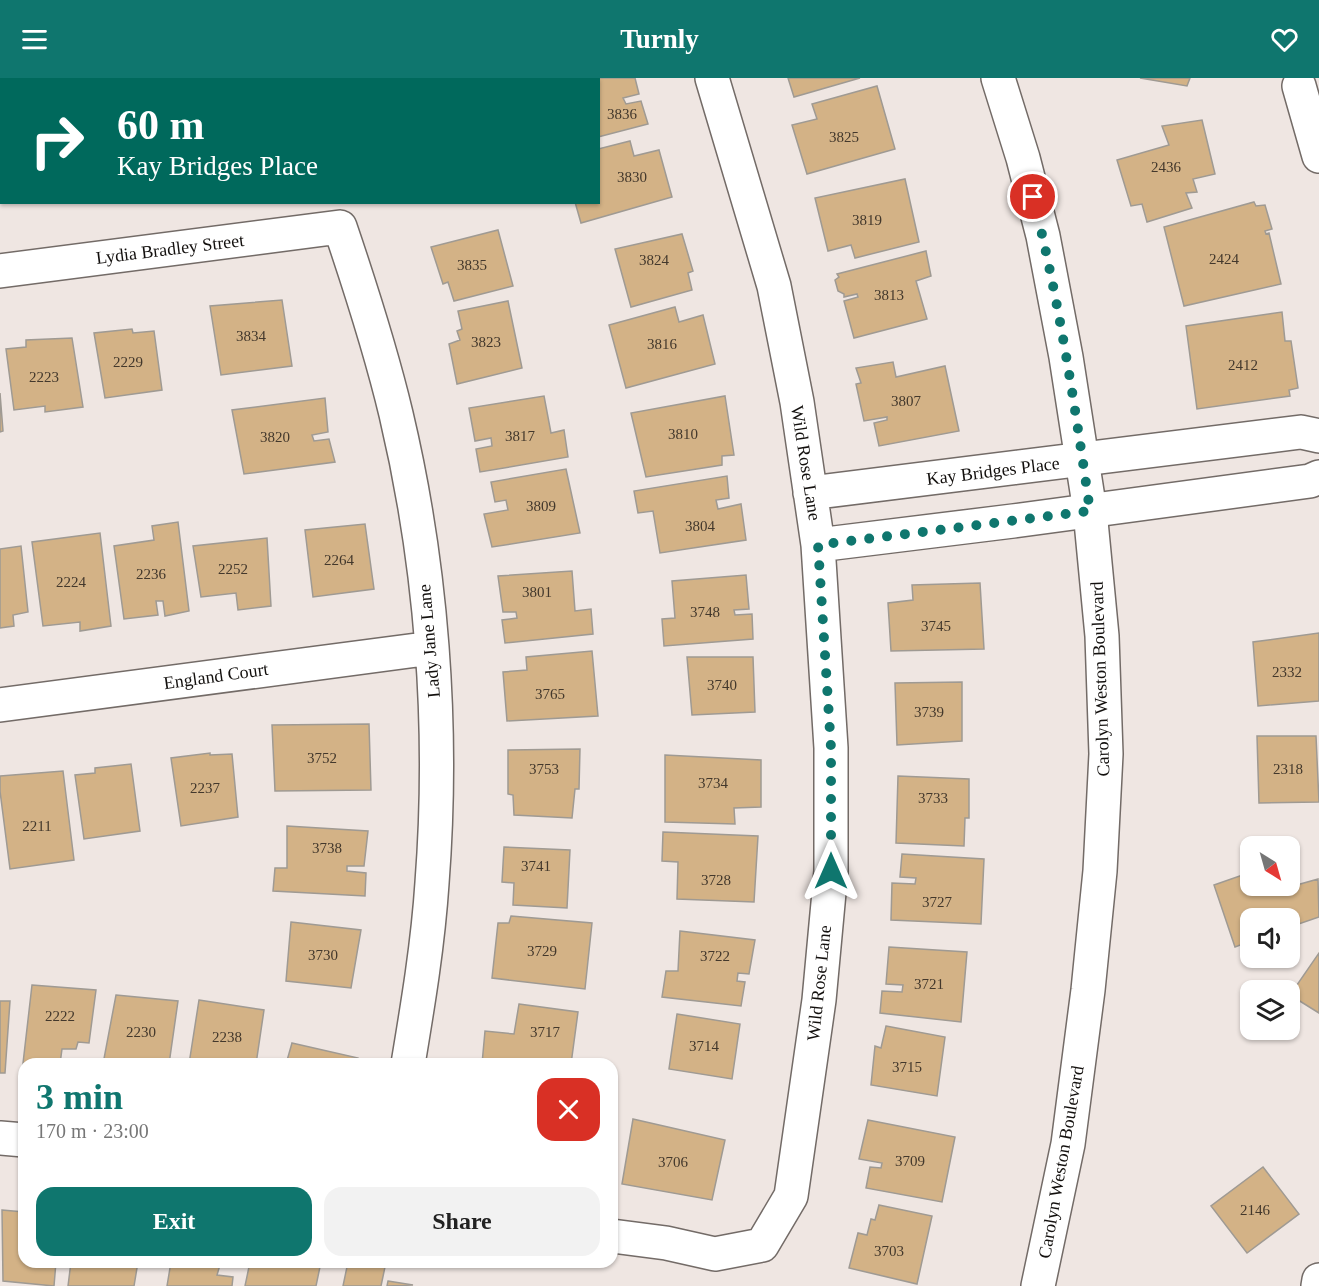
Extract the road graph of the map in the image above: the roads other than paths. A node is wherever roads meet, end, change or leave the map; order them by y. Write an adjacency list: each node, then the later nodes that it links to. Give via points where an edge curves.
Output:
1 (712, 78): 10 (street, Wild Rose Lane, via 774,286)
2 (998, 78): 8 (street, Carolyn Weston Boulevard, via 1042,236)
3 (1299, 86): 4 (street)
4 (1319, 156)
5 (340, 227): 6 (street, Lydia Bradley Street); 13 (street, Lady Jane Lane, via 367,306 396,414 417,522)
6 (0, 271)
7 (1319, 436): 8 (street, Kay Bridges Place, via 1301,432)
8 (1082, 460): 10 (street, Kay Bridges Place); 11 (street, Carolyn Weston Boulevard)
9 (1319, 477): 11 (street)
10 (810, 493): 12 (street, Wild Rose Lane)
11 (1090, 511): 12 (street); 20 (street, Carolyn Weston Boulevard, via 1102,636 1106,742 1100,871 1068,1144)
12 (818, 545): 18 (street, Wild Rose Lane, via 831,748 831,871 819,1000 791,1196 762,1245 715,1254)
13 (432, 648): 14 (street, England Court); 15 (street, Lady Jane Lane, via 437,769 432,883 421,990)
14 (0, 705)
15 (409, 1058)
16 (0, 1138): 17 (street)
17 (18, 1140)
18 (618, 1237)
19 (1319, 1280): 21 (street)
20 (1038, 1286)
21 (1318, 1286)

